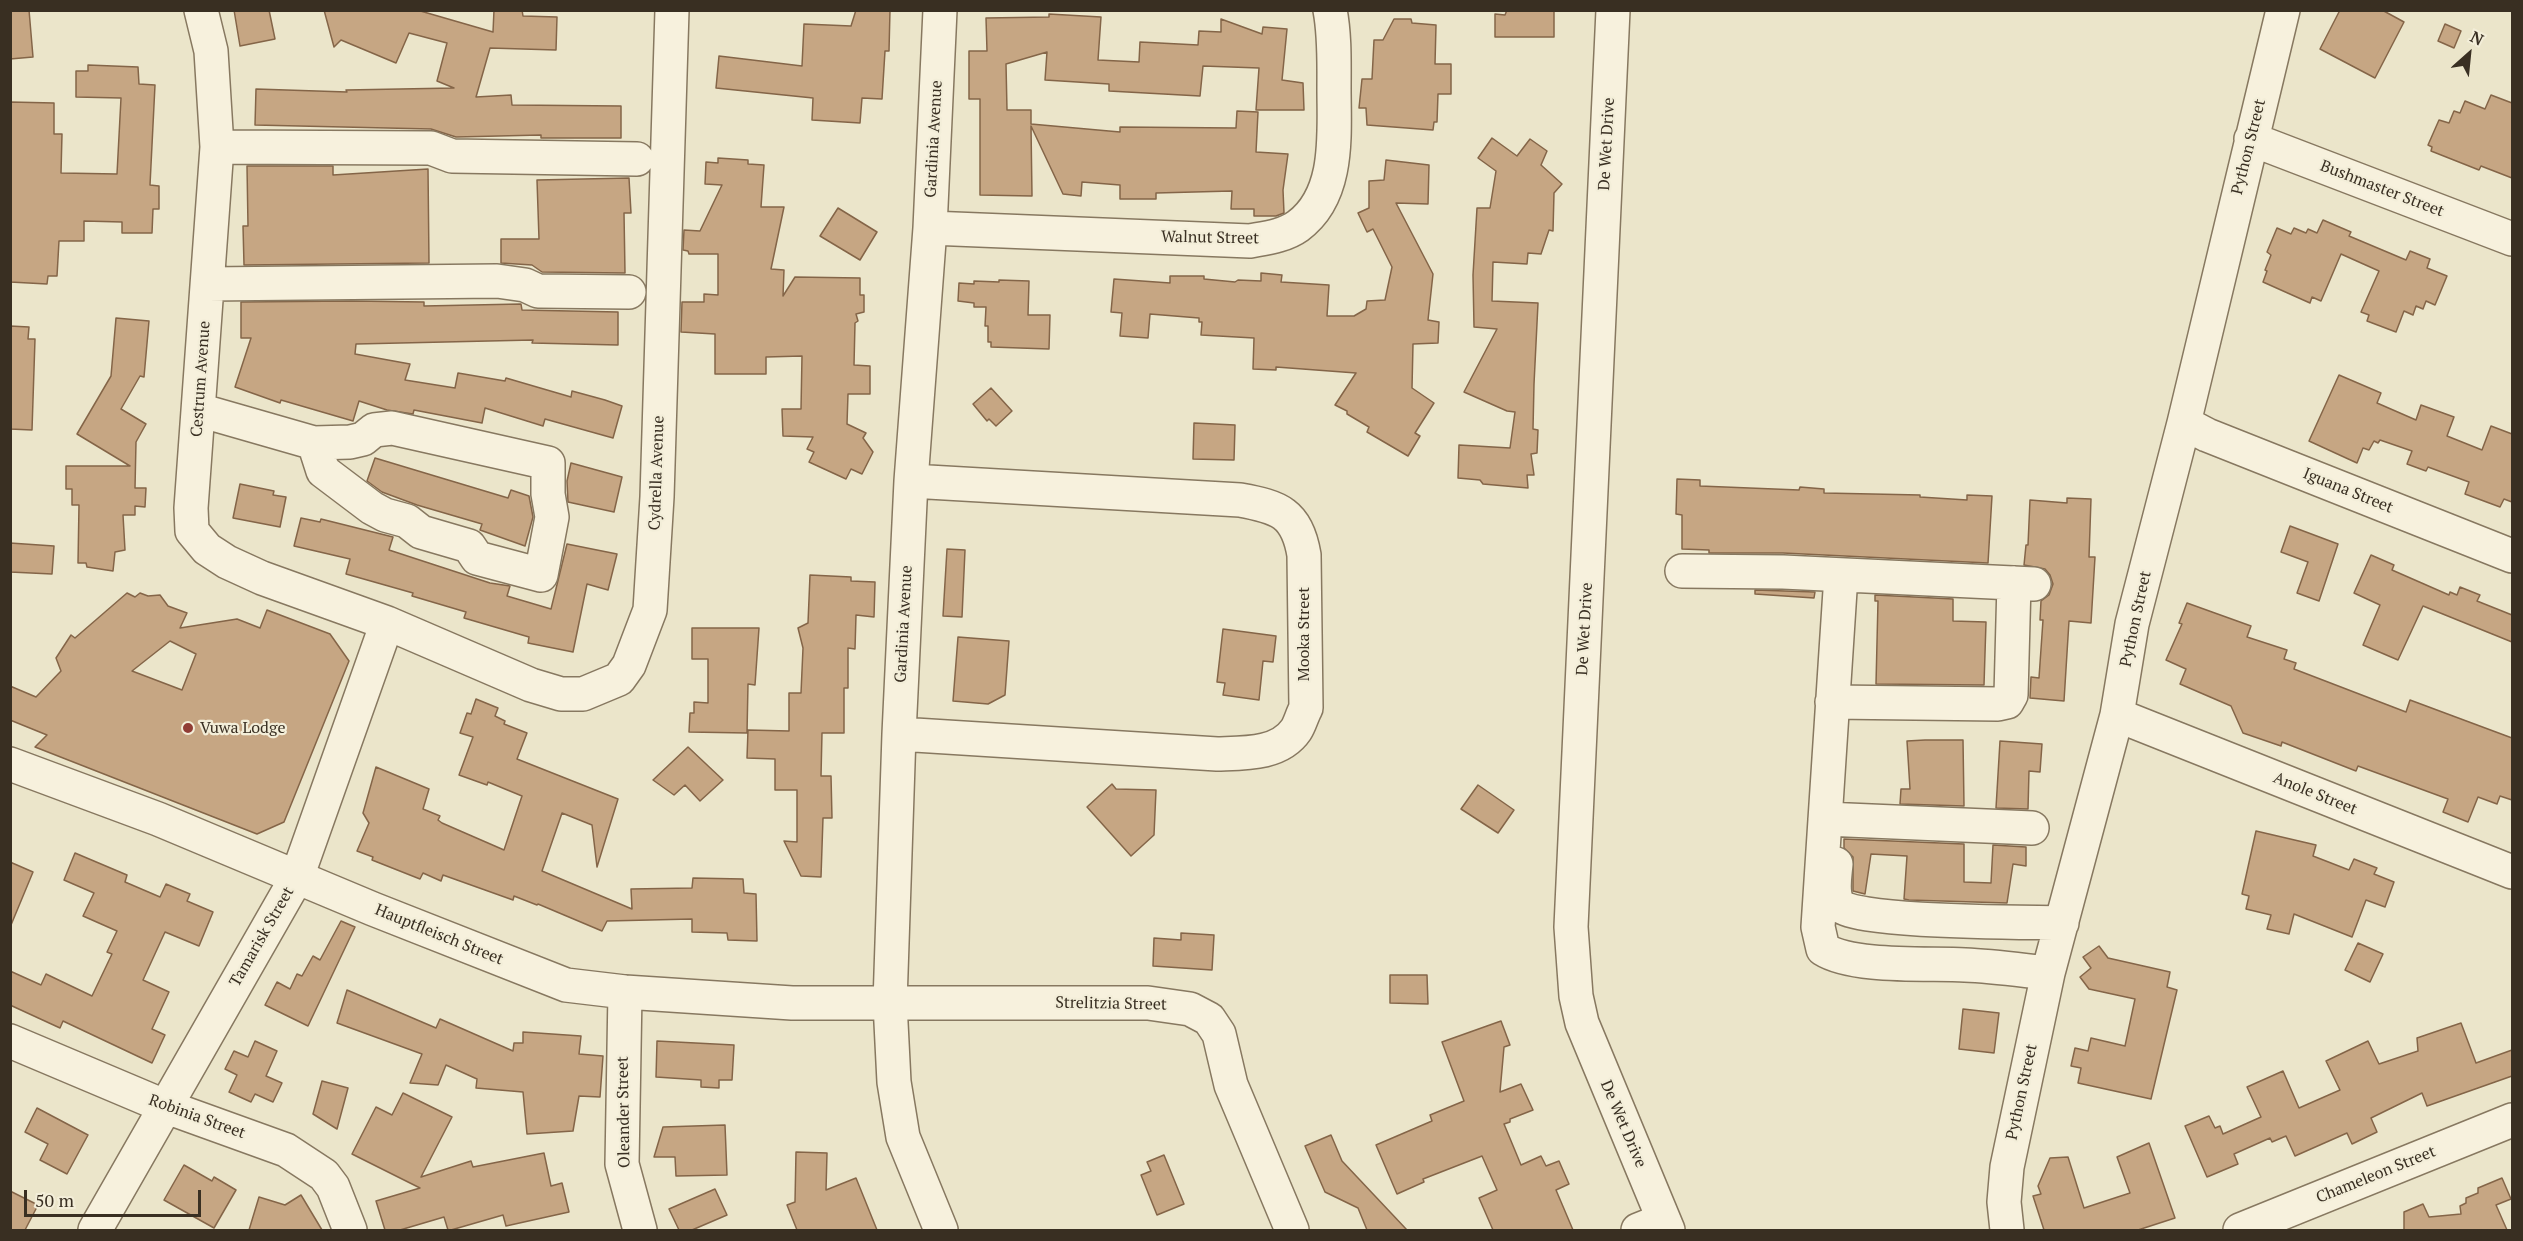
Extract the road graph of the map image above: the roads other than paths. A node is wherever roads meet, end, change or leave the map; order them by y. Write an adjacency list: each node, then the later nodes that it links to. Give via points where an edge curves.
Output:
1 (201, 10): 8 (street, Cestrum Avenue, via 211,51)
2 (672, 10): 21 (street, Cydrella Avenue, via 652,588 650,610 628,665 619,679 607,686 583,694 561,694 531,685)
3 (940, 10): 10 (street, Gardinia Avenue)
4 (1330, 10): 10 (street, Walnut Street, via 1334,46 1332,166 1324,190 1297,227 1274,237 1250,241)
5 (1612, 10): 37 (street, De Wet Drive, via 1571,927 1582,1023)
6 (2283, 10): 7 (street, Python Street)
7 (2251, 140): 11 (street, Bushmaster Street); 15 (street, Python Street)
8 (217, 147): 9 (street, via 431,148 452,156); 12 (street, Cestrum Avenue)
9 (637, 159)
10 (930, 228): 17 (street, Gardinia Avenue)
11 (2512, 239)
12 (208, 284): 13 (street, via 497,281 538,291); 14 (street, Cestrum Avenue)
13 (629, 292)
14 (200, 410): 16 (street); 21 (street, Cestrum Avenue, via 192,531 207,549 262,578)
15 (2184, 423): 18 (street, Iguana Street); 23 (street, Python Street, via 2132,624)
16 (314, 443): 16 (street, via 323,471 372,508 407,521 421,532 469,546 477,558 541,575 552,517 548,463 392,428 374,430 363,439 350,442)
17 (911, 481): 24 (street, Gardinia Avenue); 24 (street, Mooka Street, via 1240,500 1272,506 1300,534 1304,555 1305,708 1295,731 1276,746 1251,753)
18 (2512, 555)
19 (1682, 572): 20 (street)
20 (1849, 575): 22 (street); 22 (street, via 2024,584 2007,702)
21 (387, 623): 29 (street, Tamarisk Street)
22 (1838, 703): 26 (street)
23 (2117, 715): 28 (street, Anole Street); 30 (street, Python Street)
24 (899, 734): 33 (street, Gardinia Avenue)
25 (10, 764): 29 (street, Hauptfleisch Street, via 158,819)
26 (1831, 819): 27 (street); 30 (street, via 1835,896 1840,906 1848,910 1956,921); 31 (street, via 1818,927 1823,949 1842,958 1868,961)
27 (2032, 828)
28 (2512, 872)
29 (297, 877): 32 (street, Hauptfleisch Street, via 566,985); 35 (street, Tamarisk Street)
30 (2062, 923): 31 (street, Python Street)
31 (2048, 973): 43 (street, Python Street, via 2007,1167)
32 (624, 992): 33 (street, Hauptfleisch Street, via 792,1003); 40 (street, Oleander Street, via 622,1164)
33 (890, 1003): 41 (street, Gardinia Avenue, via 894,1082 903,1137); 42 (street, Strelitzia Street, via 1148,1003 1190,1009 1209,1019 1219,1034 1231,1085)
34 (10, 1041): 35 (street, Robinia Street)
35 (164, 1106): 38 (street, Tamarisk Street); 39 (street, Robinia Street, via 286,1150 312,1166 333,1187)
36 (2512, 1120): 44 (street, Chameleon Street)
37 (1656, 1227)
38 (95, 1230)
39 (350, 1230)
40 (640, 1230)
41 (941, 1230)
42 (1292, 1230)
43 (2007, 1230)
44 (2240, 1230)

